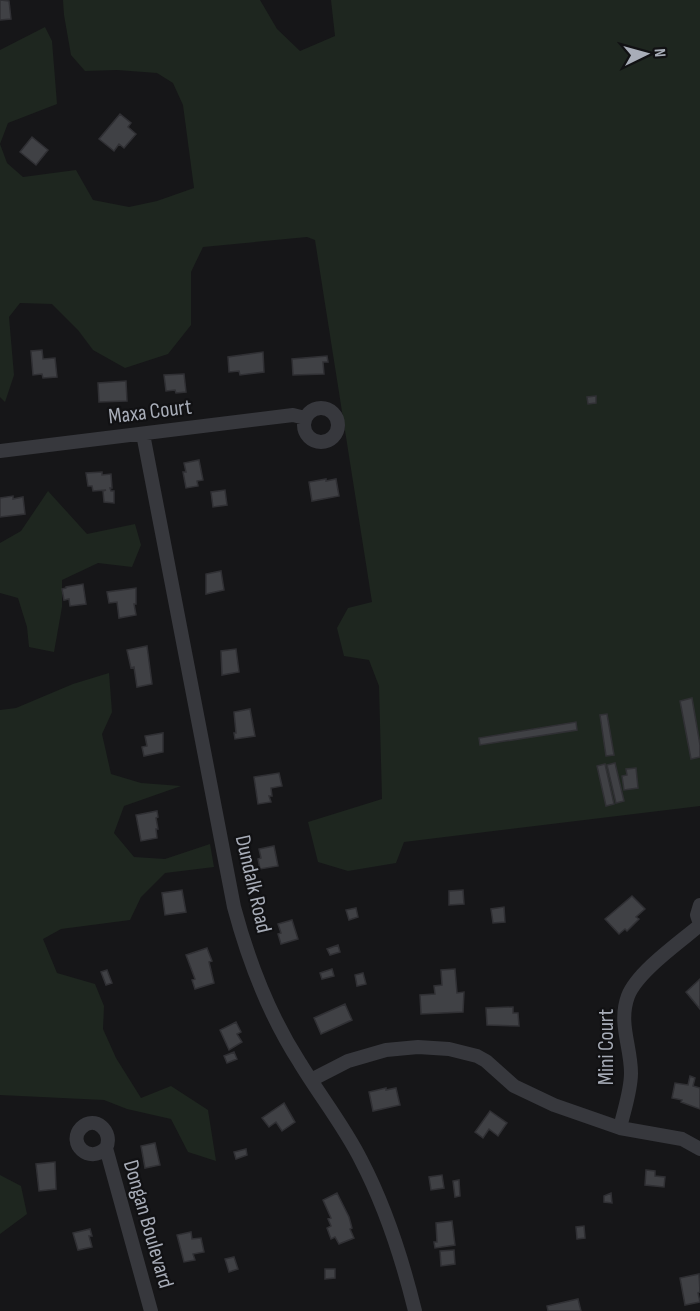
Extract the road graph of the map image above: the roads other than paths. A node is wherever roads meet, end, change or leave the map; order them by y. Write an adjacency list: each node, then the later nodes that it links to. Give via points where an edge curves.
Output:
1 (305, 418): 2 (street, Maxa Court, via 293,415)
2 (143, 434): 3 (street, Maxa Court); 6 (street, Dundalk Road, via 234,908 264,995)
3 (0, 452)
4 (700, 905): 5 (street, Mini Court)
5 (700, 925): 7 (street, Mini Court, via 640,977 628,995 623,1024 630,1079)
6 (311, 1080): 7 (street, via 374,1052 418,1047 448,1049 486,1061 523,1092); 11 (street, Dundalk Road, via 341,1124 375,1188 402,1259)
7 (620, 1128): 9 (street, via 682,1138)
8 (106, 1148): 10 (street, Dongan Boulevard)
9 (700, 1149)
10 (151, 1311)
11 (415, 1311)

